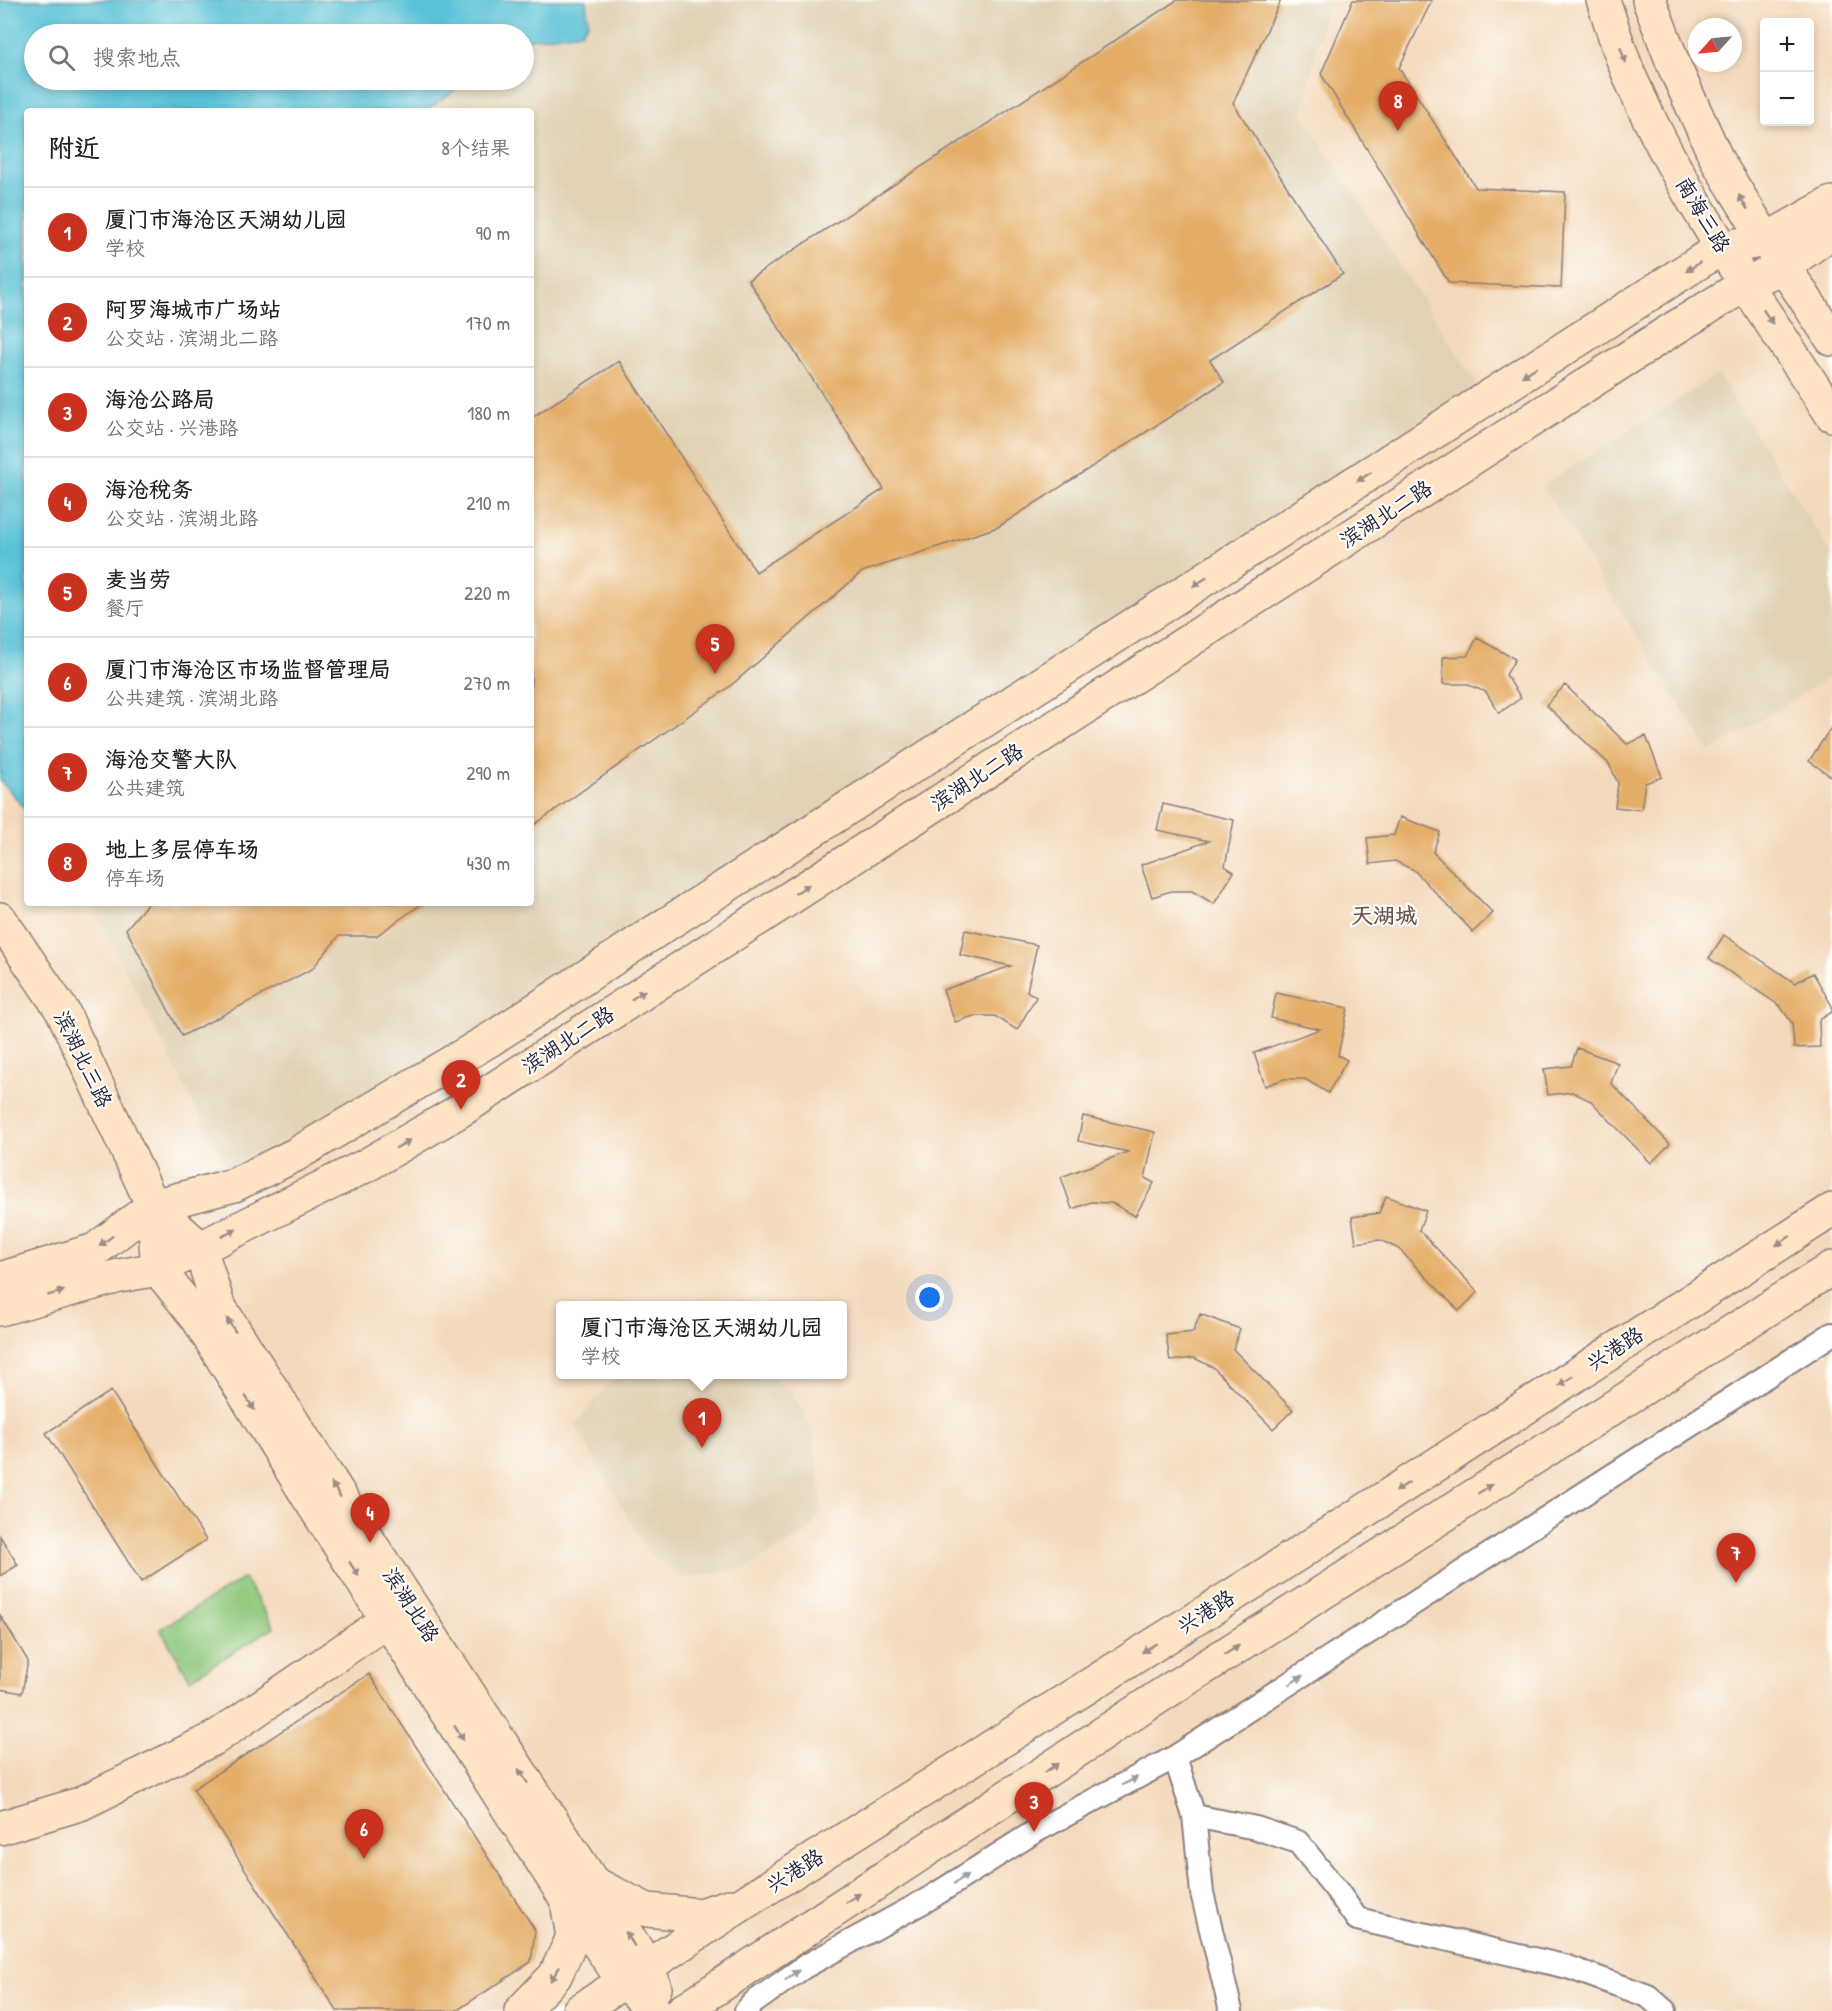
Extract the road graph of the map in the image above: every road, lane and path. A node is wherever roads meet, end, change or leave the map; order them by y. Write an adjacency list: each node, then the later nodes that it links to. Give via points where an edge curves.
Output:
1 (1603, 0): 5 (street, 南海三路, one-way to 5, via 1633,85 1683,184)
2 (1649, 0): 6 (street, 南海三路, one-way to 2, via 1718,162)
3 (1832, 203): 6 (street)
4 (1832, 231): 6 (street)
5 (1721, 248): 6 (street, 滨湖北二路); 7 (street, 南海三路); 11 (street, 滨湖北二路, one-way to 11, via 491,1039 295,1155 234,1185)
6 (1775, 253): 7 (street, 滨湖北二路); 8 (street, 南海三路)
7 (1746, 284): 9 (street, 南海三路, one-way to 9); 13 (street, 滨湖北二路, one-way to 7, via 367,1165 461,1110)
8 (1832, 339)
9 (1832, 415)
10 (0, 919): 11 (street, 滨湖北三路, via 63,1012)
11 (153, 1206): 13 (street); 14 (street); 16 (street, one-way to 16, via 95,1250)
12 (1832, 1210): 25 (street, 兴港路, one-way to 25, via 1265,1575)
13 (201, 1248): 14 (street, 滨湖北二路); 19 (street, 滨湖北路, one-way to 13, via 218,1305)
14 (158, 1269): 17 (street, one-way to 14); 19 (street, 滨湖北路, one-way to 19, via 198,1319)
15 (1832, 1269): 26 (street, one-way to 15, via 1163,1694)
16 (0, 1279)
17 (0, 1309)
18 (1832, 1334): 20 (street, one-way to 18)
19 (399, 1613): 22 (street, via 215,1738 80,1804); 23 (street, 滨湖北路)
20 (1175, 1757): 21 (street); 24 (street, one-way to 20, via 1034,1832)
21 (1194, 1816): 34 (street, via 1202,1893); 35 (street, via 1256,1828 1298,1842 1357,1919 1568,1967 1648,1996)
22 (0, 1828)
23 (580, 1891): 25 (street, via 647,1910 700,1915); 27 (street, 滨湖北路); 28 (street, one-way to 28, via 573,1937 555,1976)
24 (930, 1898): 26 (street); 33 (street, one-way to 24, via 804,1967)
25 (750, 1899): 27 (street, 兴港路)
26 (751, 1965): 32 (street)
27 (636, 1974): 29 (street, 兴港路); 30 (street, 滨湖北路); 31 (street, 滨湖北路)
28 (521, 2008)
29 (579, 2011)
30 (655, 2011)
31 (662, 2011)
32 (682, 2011)
33 (746, 2011)
34 (1231, 2011)
35 (1665, 2011)

